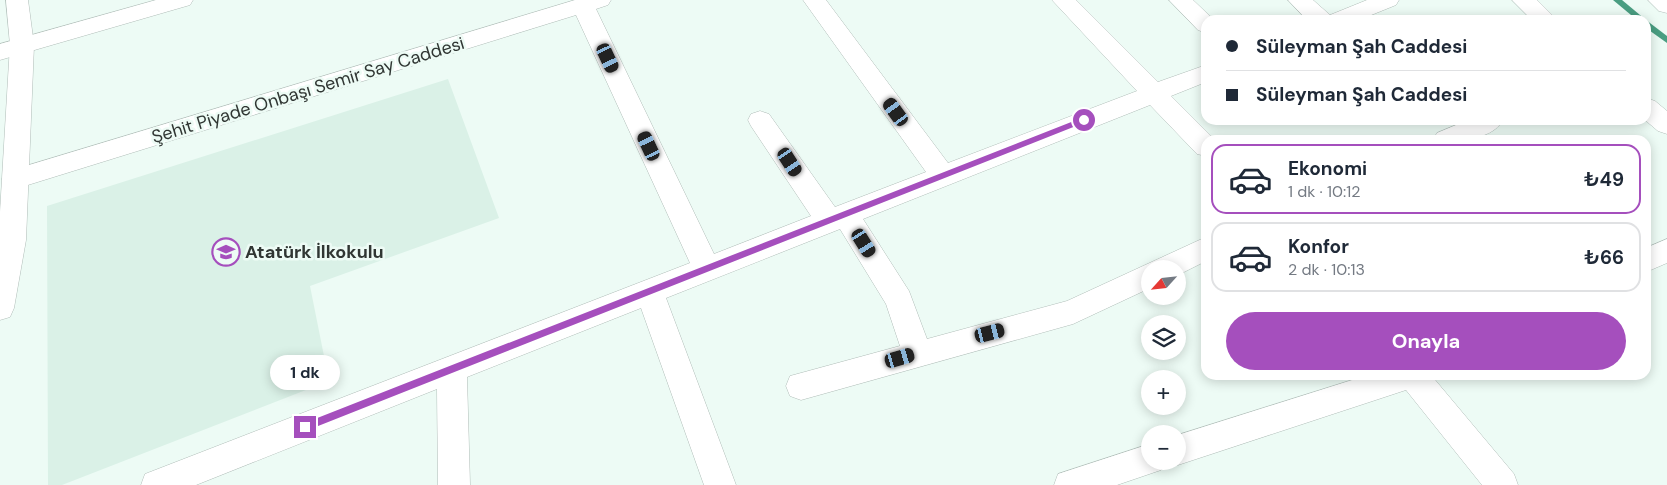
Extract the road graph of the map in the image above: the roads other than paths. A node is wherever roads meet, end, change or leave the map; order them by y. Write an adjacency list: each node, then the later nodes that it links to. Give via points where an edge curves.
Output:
1 (17, 0): 16 (street)
2 (182, 0): 16 (street)
3 (814, 0): 25 (street)
4 (1063, 0): 18 (street)
5 (1180, 0): 15 (street)
6 (1299, 0): 12 (street)
7 (1388, 0): 13 (street)
8 (1523, 0): 14 (street)
9 (1659, 0): 11 (street)
10 (591, 3): 26 (street, Şehit Piyade Onbaşı Semir Say Caddesi); 32 (street)
11 (1667, 6)
12 (1316, 15)
13 (1350, 15)
14 (1540, 15)
15 (1201, 20)
16 (11, 48): 26 (street)
17 (1201, 75): 18 (street)
18 (1154, 92): 24 (street); 25 (street)
19 (1651, 111): 22 (street)
20 (760, 120): 27 (street)
21 (1480, 125): 23 (street)
22 (1667, 125)
23 (1457, 135)
24 (1201, 142)
25 (943, 176): 27 (street)
26 (15, 179): 34 (street, via 12,240)
27 (838, 218): 32 (street); 36 (street, via 899,300)
28 (1201, 250): 31 (street)
29 (1667, 250): 30 (street)
30 (1651, 258)
31 (1181, 260)
32 (707, 269): 35 (street)
33 (1141, 279): 36 (street, via 1072,312)
34 (2, 292)
35 (650, 292): 37 (street); 45 (street)
36 (917, 353): 40 (street)
37 (452, 370): 43 (street); 44 (street)
38 (1396, 380): 41 (street)
39 (1416, 380): 47 (street)
40 (801, 386)
41 (1186, 447)
42 (1141, 462): 46 (street)
43 (157, 485)
44 (454, 485)
45 (720, 485)
46 (1070, 485)
47 (1502, 485)

